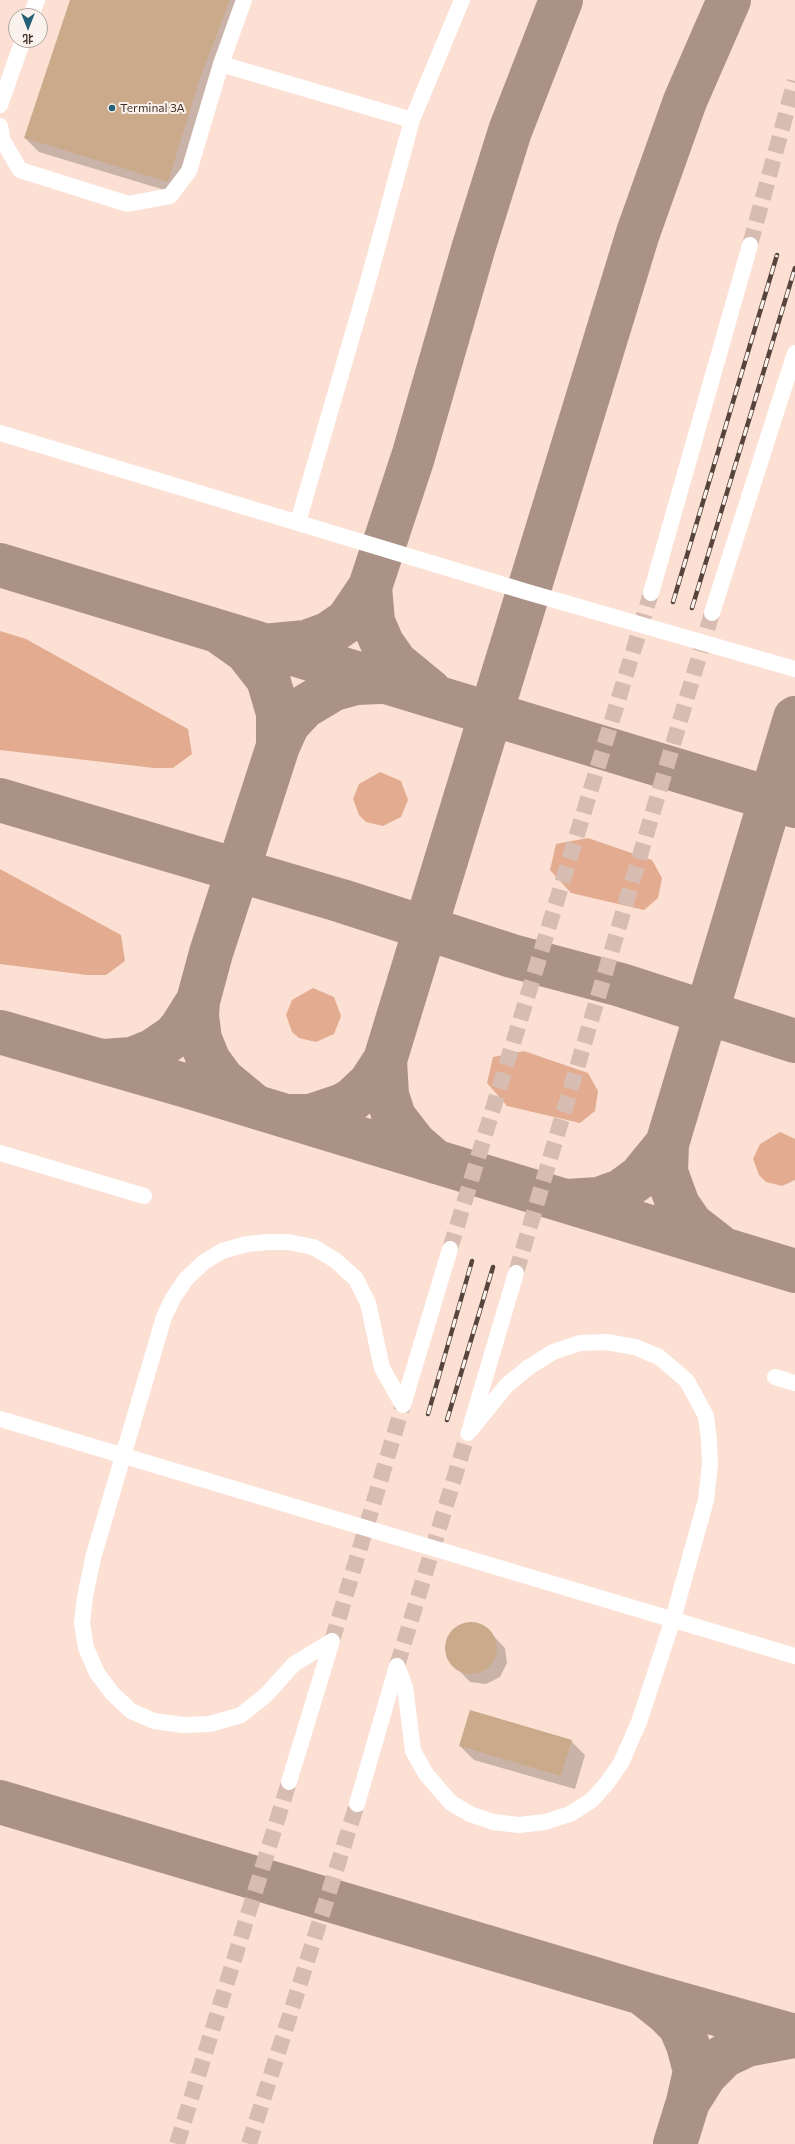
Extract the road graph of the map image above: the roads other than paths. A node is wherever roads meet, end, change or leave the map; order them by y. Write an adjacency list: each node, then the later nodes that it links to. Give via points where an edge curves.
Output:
1 (244, 0): 4 (lane)
2 (462, 0): 6 (lane)
3 (20, 48): 5 (lane)
4 (221, 64): 6 (lane); 7 (lane, via 189,171 170,196 128,204 20,170 4,141)
5 (0, 105)
6 (412, 120): 11 (lane)
7 (0, 126)
8 (750, 245): 12 (lane)
9 (795, 353): 13 (lane)
10 (0, 433): 11 (lane)
11 (298, 522): 14 (lane, via 527,592)
12 (651, 593)
13 (712, 614)
14 (795, 668)
15 (0, 1153): 16 (lane)
16 (144, 1196)
17 (450, 1249): 22 (lane, via 403,1405 382,1368 368,1303 356,1279 335,1260 313,1247 288,1242 247,1244 222,1251 204,1262 186,1279 164,1317)
18 (516, 1273): 23 (lane, via 468,1433 507,1385 529,1367 553,1352 580,1343 606,1342 635,1347 659,1357 687,1381 706,1416 710,1464 706,1500)
19 (775, 1377): 20 (lane)
20 (795, 1383)
21 (0, 1419): 22 (lane)
22 (123, 1456): 23 (lane); 25 (lane, via 93,1558 85,1597 82,1623 86,1648 97,1673 112,1693 131,1711 154,1721 182,1725 210,1724 241,1715 266,1694 294,1664 332,1641)
23 (673, 1619): 24 (lane); 26 (lane, via 639,1722 621,1763 592,1800 570,1814 545,1822 519,1825 493,1822 470,1814 451,1802 426,1774 414,1751 405,1688 397,1666)
24 (795, 1656)
25 (289, 1782)
26 (357, 1804)

